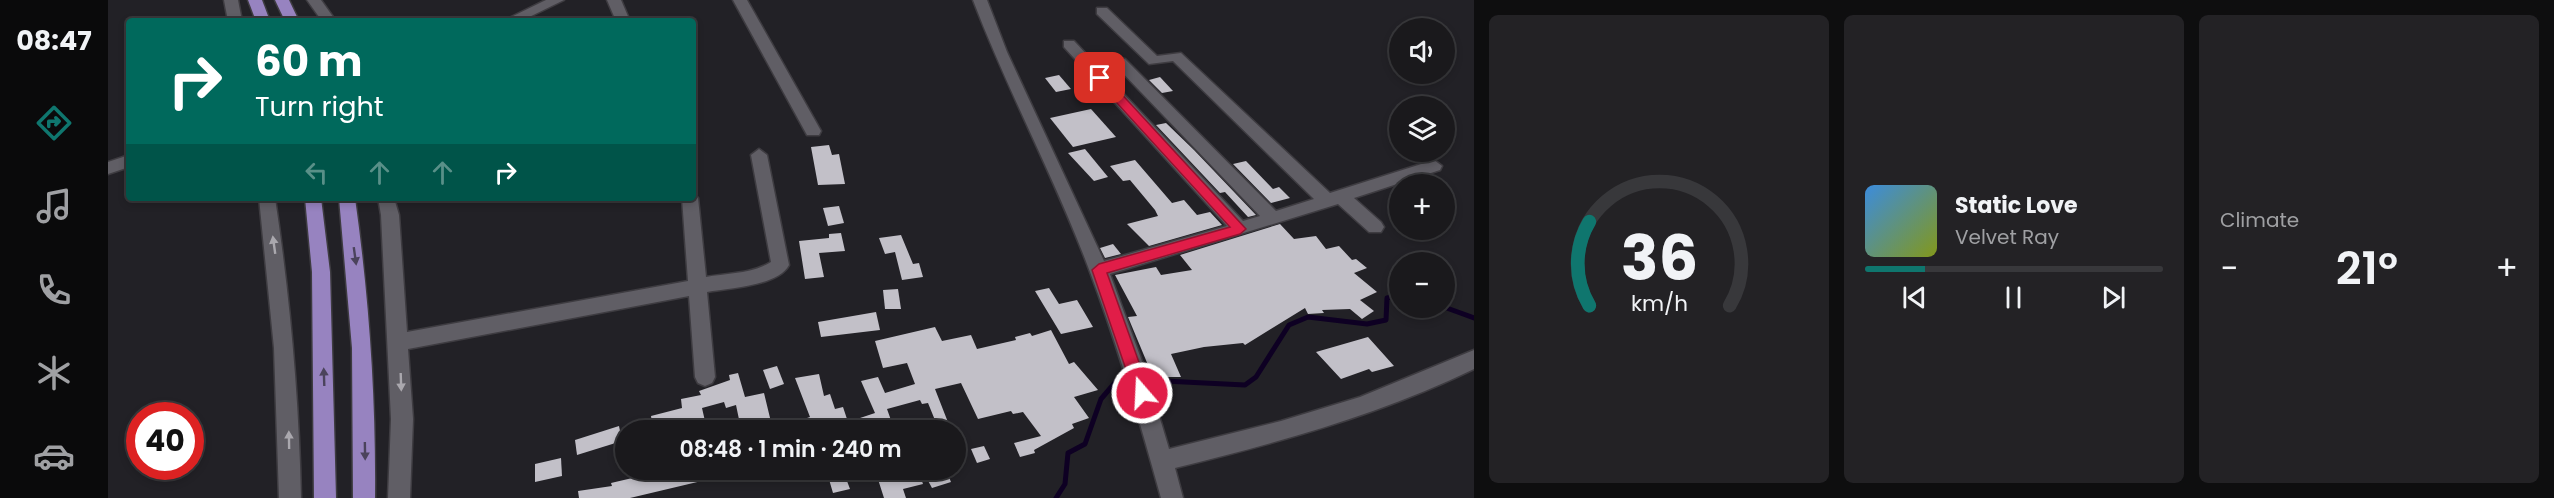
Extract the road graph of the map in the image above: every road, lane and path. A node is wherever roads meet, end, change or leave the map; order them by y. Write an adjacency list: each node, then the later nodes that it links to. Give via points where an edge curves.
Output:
1 (231, 0): 10 (street)
2 (255, 0): 11 (highway)
3 (282, 0): 12 (highway)
4 (314, 0): 13 (street)
5 (557, 0): 14 (street)
6 (614, 0): 15 (street)
7 (740, 0): 18 (street)
8 (980, 0): 32 (street)
9 (1102, 11): 23 (street, via 1154,61 1176,56)
10 (234, 18)
11 (262, 18)
12 (291, 18)
13 (327, 18)
14 (517, 18)
15 (622, 18)
16 (1069, 44): 31 (street)
17 (1120, 62): 29 (street)
18 (813, 131)
19 (759, 154): 33 (street, via 780,265 766,273)
20 (126, 162): 22 (street)
21 (1434, 166): 23 (street)
22 (108, 168)
23 (1334, 199): 29 (street); 30 (street)
24 (267, 201): 38 (street, one-way to 24, via 288,384)
25 (313, 201): 39 (highway, one-way to 25, via 321,272)
26 (347, 201): 40 (highway, one-way to 40, via 362,360)
27 (387, 201): 34 (street)
28 (690, 201): 33 (street)
29 (1273, 219): 31 (street)
30 (1375, 228)
31 (1240, 229): 32 (street)
32 (1099, 270): 37 (street)
33 (697, 287): 34 (street); 36 (street)
34 (399, 342): 41 (street, one-way to 41)
35 (1474, 359): 37 (street, via 1374,402 1281,432)
36 (705, 377)
37 (1161, 460): 42 (street)
38 (290, 498)
39 (325, 498)
40 (364, 498)
41 (399, 498)
42 (1172, 498)

